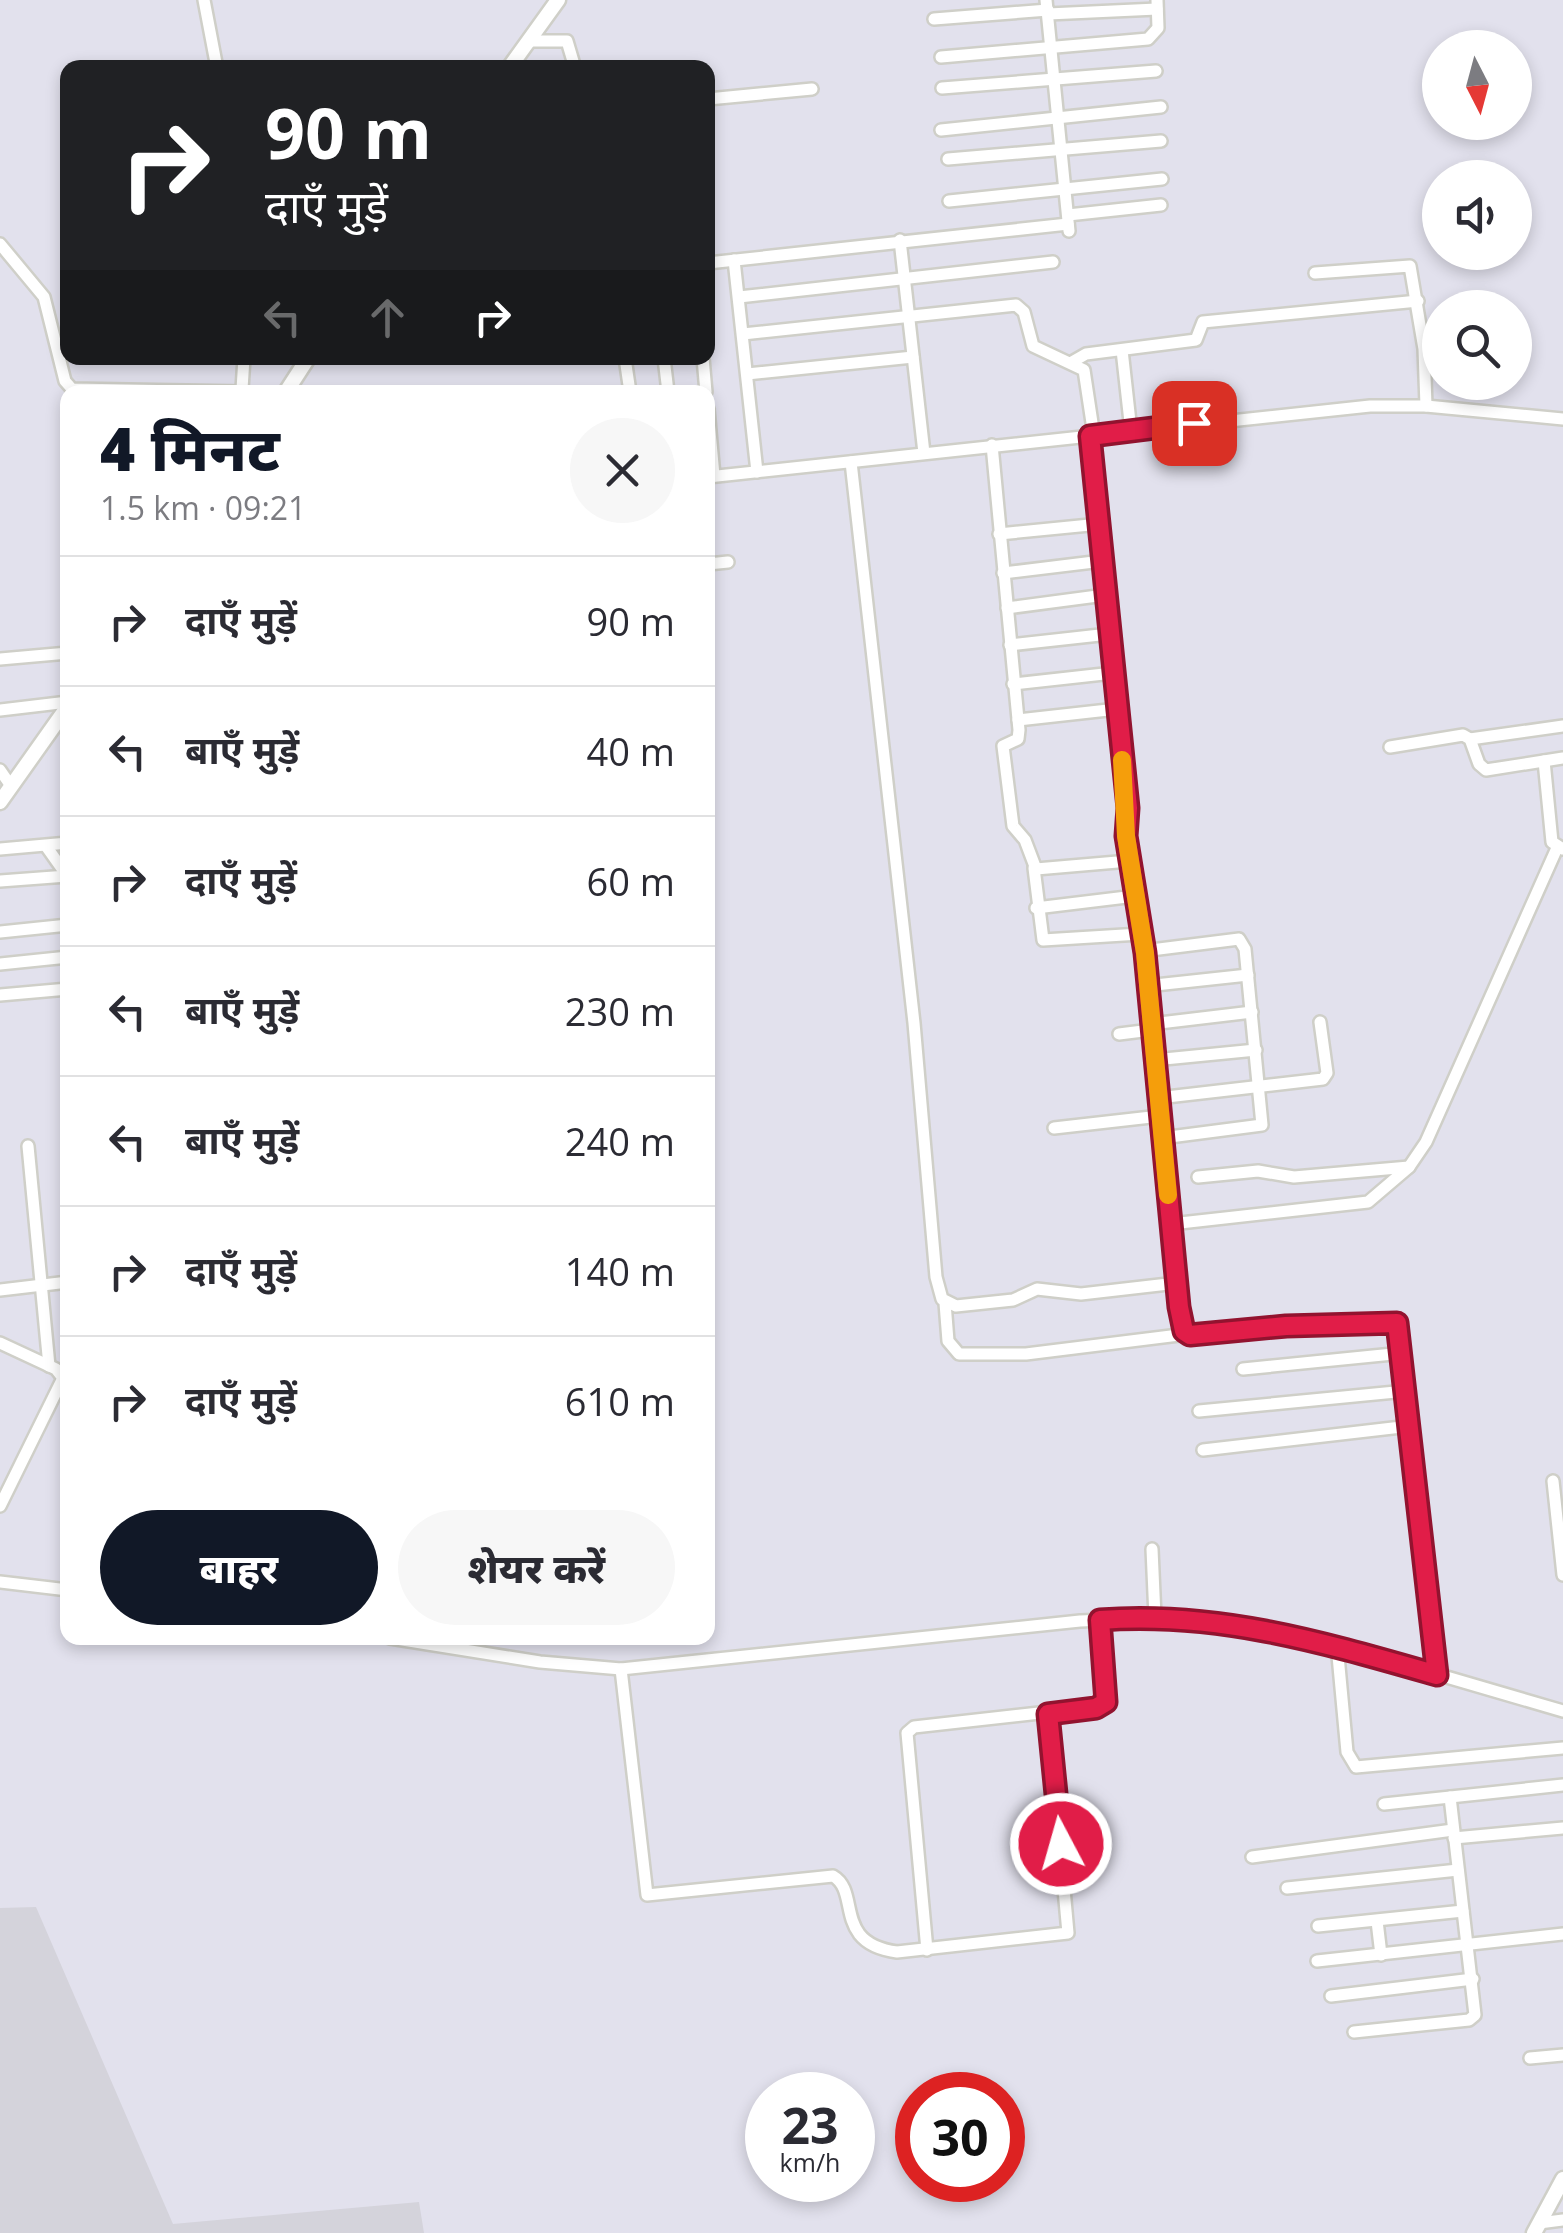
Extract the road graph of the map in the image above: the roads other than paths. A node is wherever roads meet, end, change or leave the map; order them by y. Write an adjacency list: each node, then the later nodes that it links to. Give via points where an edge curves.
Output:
1 (204, 0): 9 (street)
2 (558, 0): 6 (street)
3 (1157, 5): 4 (street); 7 (street, via 1153,37)
4 (1047, 8): 5 (street); 7 (street)
5 (934, 19)
6 (528, 41): 10 (street); 11 (street, via 567,41)
7 (1050, 46): 8 (street); 13 (street)
8 (942, 57)
9 (215, 60)
10 (515, 60)
11 (573, 60)
12 (1156, 71): 13 (street)
13 (1054, 79): 14 (street); 18 (street)
14 (942, 88)
15 (812, 89): 16 (street)
16 (715, 98)
17 (1161, 107): 18 (street)
18 (1057, 116): 19 (street); 21 (street)
19 (942, 130)
20 (1161, 141): 21 (street)
21 (1061, 152): 22 (street); 24 (street)
22 (948, 158)
23 (1162, 179): 24 (street)
24 (1064, 188): 25 (street); 27 (street)
25 (949, 201)
26 (1161, 204): 27 (street)
27 (1068, 224): 28 (street)
28 (900, 240): 30 (street); 34 (street)
29 (0, 244): 41 (street, via 44,298)
30 (734, 260): 31 (street); 35 (street)
31 (715, 262)
32 (1053, 262): 34 (street)
33 (1315, 273): 36 (street, via 1408,265)
34 (904, 276): 35 (street); 37 (street)
35 (738, 297): 38 (street)
36 (1418, 301): 39 (street, via 1203,322 1196,340); 44 (street)
37 (909, 316): 38 (street); 40 (street); 42 (street, via 1016,305 1033,346)
38 (743, 334): 43 (street)
39 (1122, 350): 42 (street); 46 (street)
40 (914, 357): 43 (street); 49 (street)
41 (60, 362)
42 (1072, 362): 47 (street, via 1086,375)
43 (747, 374): 51 (street)
44 (1426, 406): 45 (street); 46 (street)
45 (1563, 419)
46 (1131, 431): 47 (street)
47 (1092, 436): 48 (street); 53 (street)
48 (992, 445): 49 (street); 54 (street)
49 (924, 452): 50 (street)
50 (852, 462): 51 (street); 120 (street, via 936,1278)
51 (757, 472): 52 (street)
52 (715, 476)
53 (1100, 524): 54 (street); 55 (street)
54 (999, 534): 58 (street)
55 (1102, 561): 58 (street); 59 (street)
56 (728, 562): 57 (street)
57 (715, 563)
58 (1004, 573): 60 (street)
59 (1105, 595): 60 (street); 61 (street)
60 (1007, 608): 62 (street)
61 (1109, 634): 62 (street); 65 (street)
62 (1010, 644): 66 (street)
63 (60, 653): 64 (street)
64 (0, 659)
65 (1113, 673): 66 (street); 68 (street)
66 (1014, 684): 71 (street)
67 (60, 705): 69 (street)
68 (1117, 709): 71 (street); 84 (street)
69 (0, 710)
70 (60, 716): 78 (street)
71 (1018, 720): 86 (street, via 1018,739 1003,749 1013,826)
72 (1563, 726): 73 (street)
73 (1470, 739): 74 (street); 76 (street, via 1486,770)
74 (1390, 747)
75 (1563, 758): 76 (street)
76 (1544, 761): 82 (street, via 1551,837)
77 (0, 770): 78 (street)
78 (11, 786): 79 (street)
79 (0, 802)
80 (60, 844): 81 (street)
81 (46, 846): 83 (street); 85 (street)
82 (1560, 848): 113 (street)
83 (0, 849)
84 (1129, 861): 86 (street); 89 (street)
85 (60, 867)
86 (1034, 868): 90 (street)
87 (60, 877): 88 (street)
88 (0, 881)
89 (1135, 896): 90 (street); 93 (street)
90 (1036, 908): 93 (street, via 1046,941)
91 (60, 926): 92 (street)
92 (0, 932)
93 (1140, 934): 94 (street)
94 (1145, 953): 97 (street, via 1238,939); 98 (street)
95 (60, 958): 96 (street)
96 (0, 964)
97 (1248, 974): 98 (street); 101 (street)
98 (1146, 986): 103 (street)
99 (60, 990): 100 (street)
100 (0, 995)
101 (1252, 1012): 103 (street); 105 (street)
102 (1320, 1022): 107 (street, via 1325,1077)
103 (1151, 1027): 104 (street); 106 (street)
104 (1119, 1034)
105 (1256, 1050): 106 (street); 107 (street)
106 (1154, 1060): 108 (street)
107 (1260, 1087): 108 (street); 111 (street, via 1262,1125)
108 (1158, 1098): 109 (street)
109 (1160, 1116): 110 (street); 111 (street)
110 (1054, 1128)
111 (1162, 1138): 115 (street)
112 (28, 1146): 118 (street)
113 (1409, 1167): 114 (street); 115 (street, via 1362,1204)
114 (1198, 1177)
115 (1171, 1224): 117 (street)
116 (60, 1283): 118 (street)
117 (1177, 1283): 120 (street, via 1081,1294 1042,1288 1006,1301); 121 (street)
118 (42, 1285): 119 (street); 124 (street)
119 (0, 1290)
120 (945, 1303): 121 (street, via 948,1341 959,1354 1026,1354)
121 (1187, 1334): 123 (street, via 1390,1321 1399,1326)
122 (0, 1343): 124 (street)
123 (1403, 1353): 125 (street); 128 (street)
124 (49, 1366): 126 (street)
125 (1244, 1368)
126 (60, 1372)
127 (60, 1386): 133 (street)
128 (1406, 1390): 129 (street); 130 (street)
129 (1199, 1411)
130 (1410, 1426): 131 (street); 143 (street)
131 (1204, 1450)
132 (1553, 1481): 135 (street)
133 (0, 1506)
134 (1152, 1548): 138 (street)
135 (1563, 1574)
136 (0, 1582): 137 (street)
137 (60, 1589)
138 (1155, 1617): 139 (street); 141 (street, via 1196,1618)
139 (1100, 1620): 142 (street); 145 (street, via 1106,1702)
140 (442, 1645): 142 (street)
141 (1337, 1645): 143 (street); 146 (street, via 1347,1752 1356,1768)
142 (621, 1669): 160 (street, via 648,1894 833,1876 843,1884 852,1924 866,1939 890,1951)
143 (1437, 1675): 144 (street)
144 (1563, 1712)
145 (1048, 1714): 160 (street, via 914,1727 907,1733); 160 (street, via 1068,1933)
146 (1563, 1748)
147 (1563, 1785): 148 (street)
148 (1450, 1798): 149 (street); 151 (street)
149 (1384, 1804)
150 (1563, 1828): 151 (street)
151 (1454, 1834): 152 (street); 153 (street)
152 (1252, 1857)
153 (1458, 1870): 154 (street); 155 (street)
154 (1287, 1888)
155 (1463, 1911): 156 (street); 159 (street)
156 (1377, 1921): 157 (street); 161 (street)
157 (1318, 1926)
158 (1563, 1934): 159 (street)
159 (1469, 1946): 161 (street); 163 (street)
160 (927, 1950)
161 (1381, 1955): 162 (street)
162 (1317, 1961)
163 (1473, 1979): 164 (street); 165 (street, via 1476,2011 1468,2020)
164 (1331, 1996)
165 (1354, 2032)
166 (1563, 2054): 167 (street)
167 (1530, 2058)
168 (1563, 2179): 170 (street)
169 (1563, 2220): 170 (street)
170 (1537, 2228)

